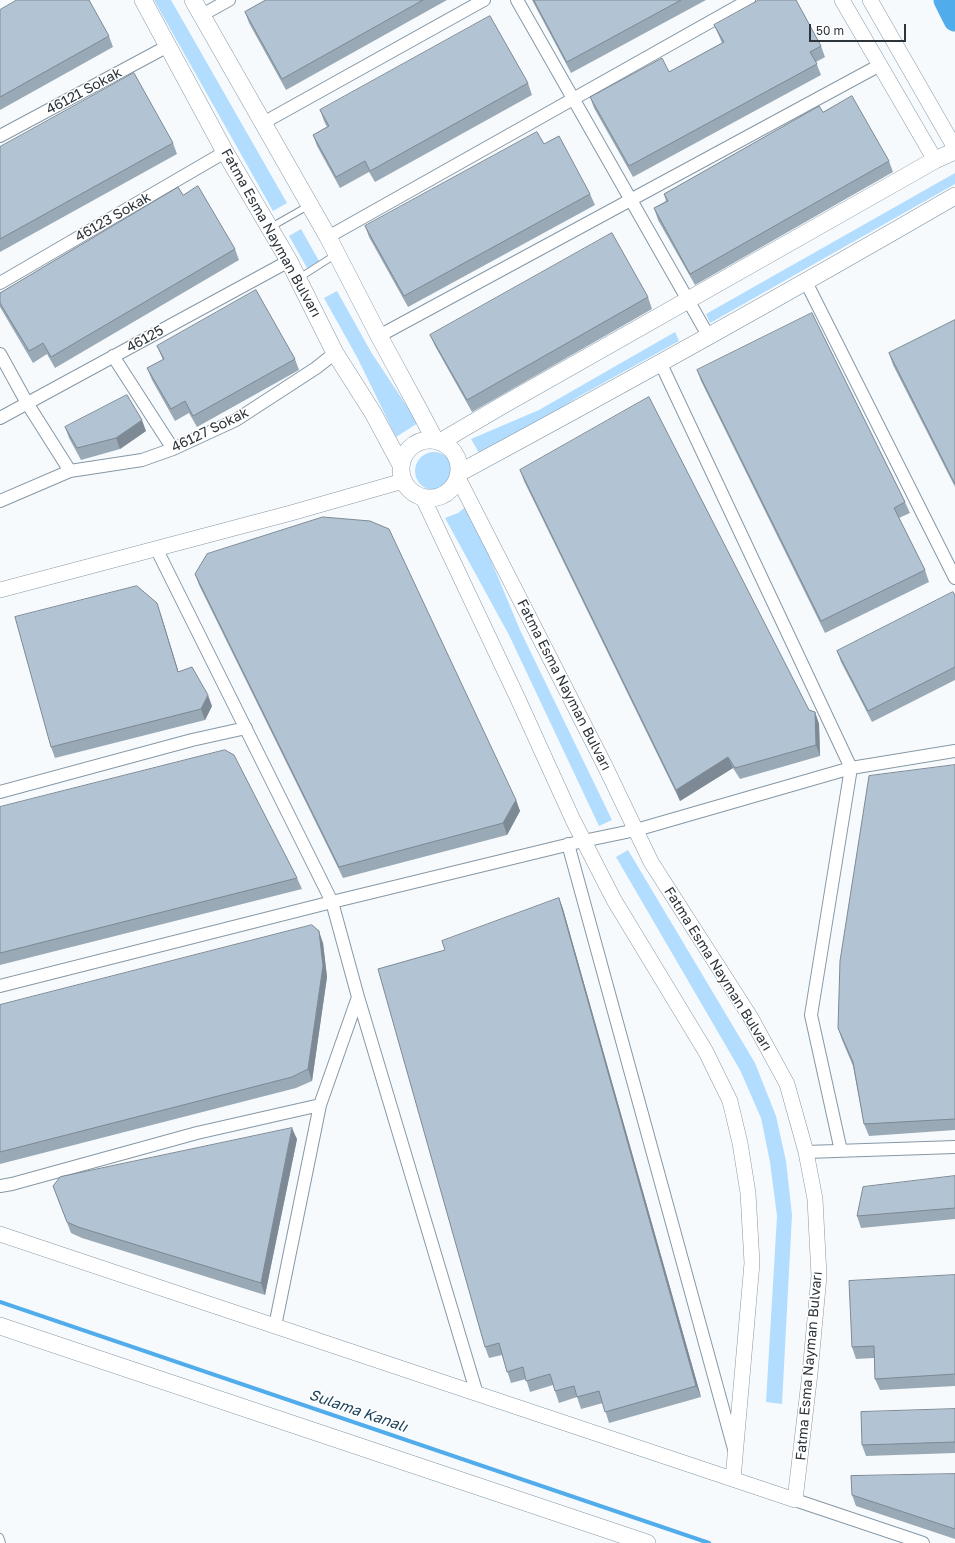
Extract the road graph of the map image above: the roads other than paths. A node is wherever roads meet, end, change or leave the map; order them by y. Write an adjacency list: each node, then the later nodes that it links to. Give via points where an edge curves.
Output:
1 (143, 0): 10 (main road, Fatma Esma Nayman Bulvarı)
2 (193, 0): 9 (main road)
3 (229, 0): 9 (street)
4 (484, 0): 13 (street)
5 (517, 0): 12 (street)
6 (749, 0): 12 (street)
7 (842, 0): 11 (street)
8 (870, 0): 15 (street)
9 (202, 15): 13 (main road)
10 (168, 46): 14 (street, 46121 Sokak); 17 (main road, Fatma Esma Nayman Bulvarı)
11 (880, 65): 18 (street); 20 (street)
12 (573, 99): 20 (street); 23 (street)
13 (263, 123): 21 (main road)
14 (0, 136)
15 (955, 148)
16 (955, 151): 18 (main road)
17 (225, 152): 22 (main road, Fatma Esma Nayman Bulvarı); 28 (street, 46123 Sokak)
18 (935, 160): 29 (main road)
19 (955, 196): 27 (main road)
20 (631, 200): 29 (street); 30 (street)
21 (310, 205): 22 (lane); 23 (main road)
22 (270, 227): 25 (main road, Fatma Esma Nayman Bulvarı)
23 (328, 237): 24 (main road)
24 (337, 254): 26 (lane); 30 (main road)
25 (289, 261): 26 (main road, Fatma Esma Nayman Bulvarı); 34 (street, 46125)
26 (298, 278): 32 (main road, Fatma Esma Nayman Bulvarı)
27 (806, 282): 31 (main road); 46 (street)
28 (0, 283)
29 (688, 300): 31 (street); 38 (main road)
30 (379, 336): 38 (main road)
31 (709, 337): 35 (main road)
32 (335, 353): 39 (street, 46127 Sokak, via 236,420); 41 (main road, Fatma Esma Nayman Bulvarı, via 373,413)
33 (0, 354): 36 (street)
34 (113, 356): 36 (street, 46125); 39 (street)
35 (661, 364): 42 (main road); 50 (street)
36 (27, 403): 37 (street, 46125); 40 (street)
37 (0, 418)
38 (438, 441): 41 (main road, via 425,440 416,443 406,452); 42 (main road, via 455,454 459,464)
39 (173, 449): 40 (street, 46127 Sokak, via 142,460)
40 (70, 471): 44 (street, 46127 Sokak)
41 (402, 473): 43 (main road, via 411,492); 45 (street)
42 (459, 476): 43 (main road, via 454,486 444,495 432,499); 52 (street, Fatma Esma Nayman Bulvarı)
43 (423, 498): 53 (street)
44 (0, 501)
45 (156, 548): 47 (street); 48 (street)
46 (955, 578)
47 (0, 590)
48 (246, 728): 51 (street); 55 (street)
49 (955, 751): 50 (street)
50 (851, 768): 52 (street); 60 (street, via 811,1015)
51 (0, 792)
52 (636, 830): 53 (street); 61 (street, Fatma Esma Nayman Bulvarı, via 651,862 751,1018 787,1084)
53 (583, 841): 54 (street); 67 (street, via 614,900 706,1052 730,1101 748,1192 752,1263)
54 (568, 844): 55 (street); 67 (street)
55 (332, 902): 56 (street); 57 (street)
56 (0, 986)
57 (358, 997): 58 (street); 66 (street)
58 (320, 1105): 62 (street, via 197,1133); 65 (street)
59 (955, 1147): 60 (street)
60 (842, 1151): 61 (street)
61 (806, 1152): 69 (street, Fatma Esma Nayman Bulvarı, via 816,1199 819,1276)
62 (0, 1186)
63 (0, 1234): 65 (street)
64 (0, 1326): 72 (main road)
65 (275, 1326): 66 (street)
66 (477, 1394): 68 (street)
67 (735, 1452): 68 (street)
68 (732, 1479): 69 (street)
69 (795, 1500): 73 (street)
70 (0, 1537): 71 (lane)
71 (2, 1543)
72 (647, 1543)
73 (923, 1543)

